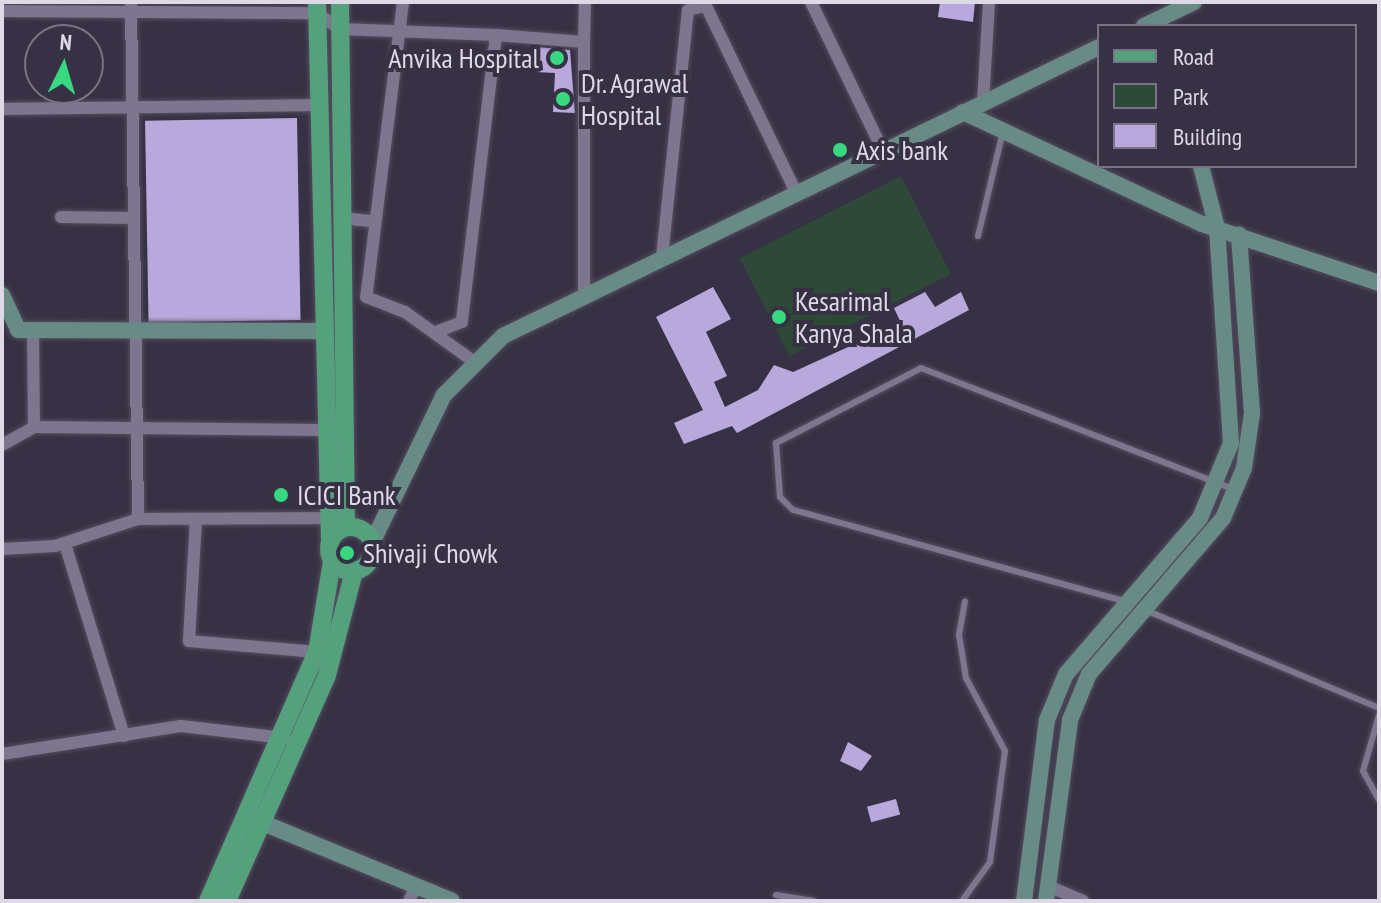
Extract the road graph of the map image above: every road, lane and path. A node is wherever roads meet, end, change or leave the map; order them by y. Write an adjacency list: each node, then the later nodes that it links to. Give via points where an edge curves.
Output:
1 (340, 2): 14 (main road)
2 (403, 2): 13 (street)
3 (585, 2): 16 (street)
4 (811, 2): 24 (street)
5 (989, 2): 18 (street)
6 (1194, 2): 12 (main road)
7 (707, 3): 8 (street); 26 (street)
8 (688, 6): 34 (street)
9 (317, 7): 10 (street); 14 (street); 19 (main road)
10 (131, 8): 11 (street); 21 (street)
11 (2, 11)
12 (1165, 21)
13 (399, 27): 14 (street); 15 (street); 30 (street)
14 (340, 29): 29 (main road)
15 (496, 35): 16 (street); 44 (street, via 462,322)
16 (584, 42): 37 (street)
17 (1097, 48): 18 (main road)
18 (983, 103): 22 (main road)
19 (318, 105): 21 (street); 42 (main road)
20 (2, 109): 21 (street)
21 (133, 109): 28 (street)
22 (963, 112): 23 (main road); 24 (main road)
23 (1002, 135): 31 (main road); 33 (lane)
24 (883, 151): 26 (main road)
25 (1202, 168): 31 (main road)
26 (796, 192): 34 (main road)
27 (61, 217): 28 (street)
28 (134, 218): 43 (street)
29 (342, 218): 30 (street); 39 (main road)
30 (373, 221): 38 (street)
31 (1217, 228): 32 (main road); 50 (main road, via 1233,397 1231,443)
32 (1239, 234): 35 (main road); 51 (main road, via 1252,413)
33 (978, 236)
34 (662, 257): 37 (main road)
35 (1379, 283)
36 (2, 295): 40 (main road)
37 (584, 295): 45 (main road, via 503,336)
38 (366, 297): 39 (street); 44 (street)
39 (342, 299): 52 (main road)
40 (9, 326): 41 (main road)
41 (33, 331): 43 (main road); 47 (street)
42 (319, 331): 43 (main road); 48 (main road)
43 (135, 333): 46 (street)
44 (434, 333): 45 (street)
45 (476, 363): 55 (main road, via 444,395)
46 (137, 425): 47 (street); 48 (street); 53 (street)
47 (34, 427): 49 (street)
48 (323, 430): 52 (main road)
49 (2, 445)
50 (1218, 482): 51 (lane); 61 (main road, via 1200,518); 61 (lane, via 921,368 776,443 780,497 793,510)
51 (1237, 490): 62 (main road, via 1223,518)
52 (341, 518): 54 (street); 55 (main road); 58 (main road, via 330,540)
53 (138, 519): 54 (street); 56 (street)
54 (196, 519): 63 (street, via 189,641)
55 (376, 536): 59 (main road, via 368,563)
56 (65, 544): 57 (street); 66 (street)
57 (2, 549)
58 (332, 561): 59 (main road); 63 (main road)
59 (354, 571): 70 (main road, via 332,661)
60 (965, 602): 78 (lane, via 959,635 966,678 1005,751 990,862)
61 (1129, 602): 62 (lane); 79 (main road, via 1066,674 1047,720)
62 (1146, 611): 64 (lane); 72 (main road, via 1089,674 1070,720)
63 (317, 652): 67 (main road)
64 (1379, 708)
65 (1379, 715): 69 (lane, via 1363,771)
66 (124, 736): 67 (street, via 181,726); 68 (street)
67 (284, 738): 70 (main road)
68 (2, 754)
69 (1379, 800)
70 (254, 820): 71 (main road); 74 (main road); 75 (main road)
71 (412, 894): 76 (main road)
72 (1047, 894): 80 (street)
73 (776, 895): 77 (lane)
74 (208, 901)
75 (227, 901)
76 (452, 901)
77 (814, 901)
78 (962, 901)
79 (1024, 901)
80 (1083, 901)

